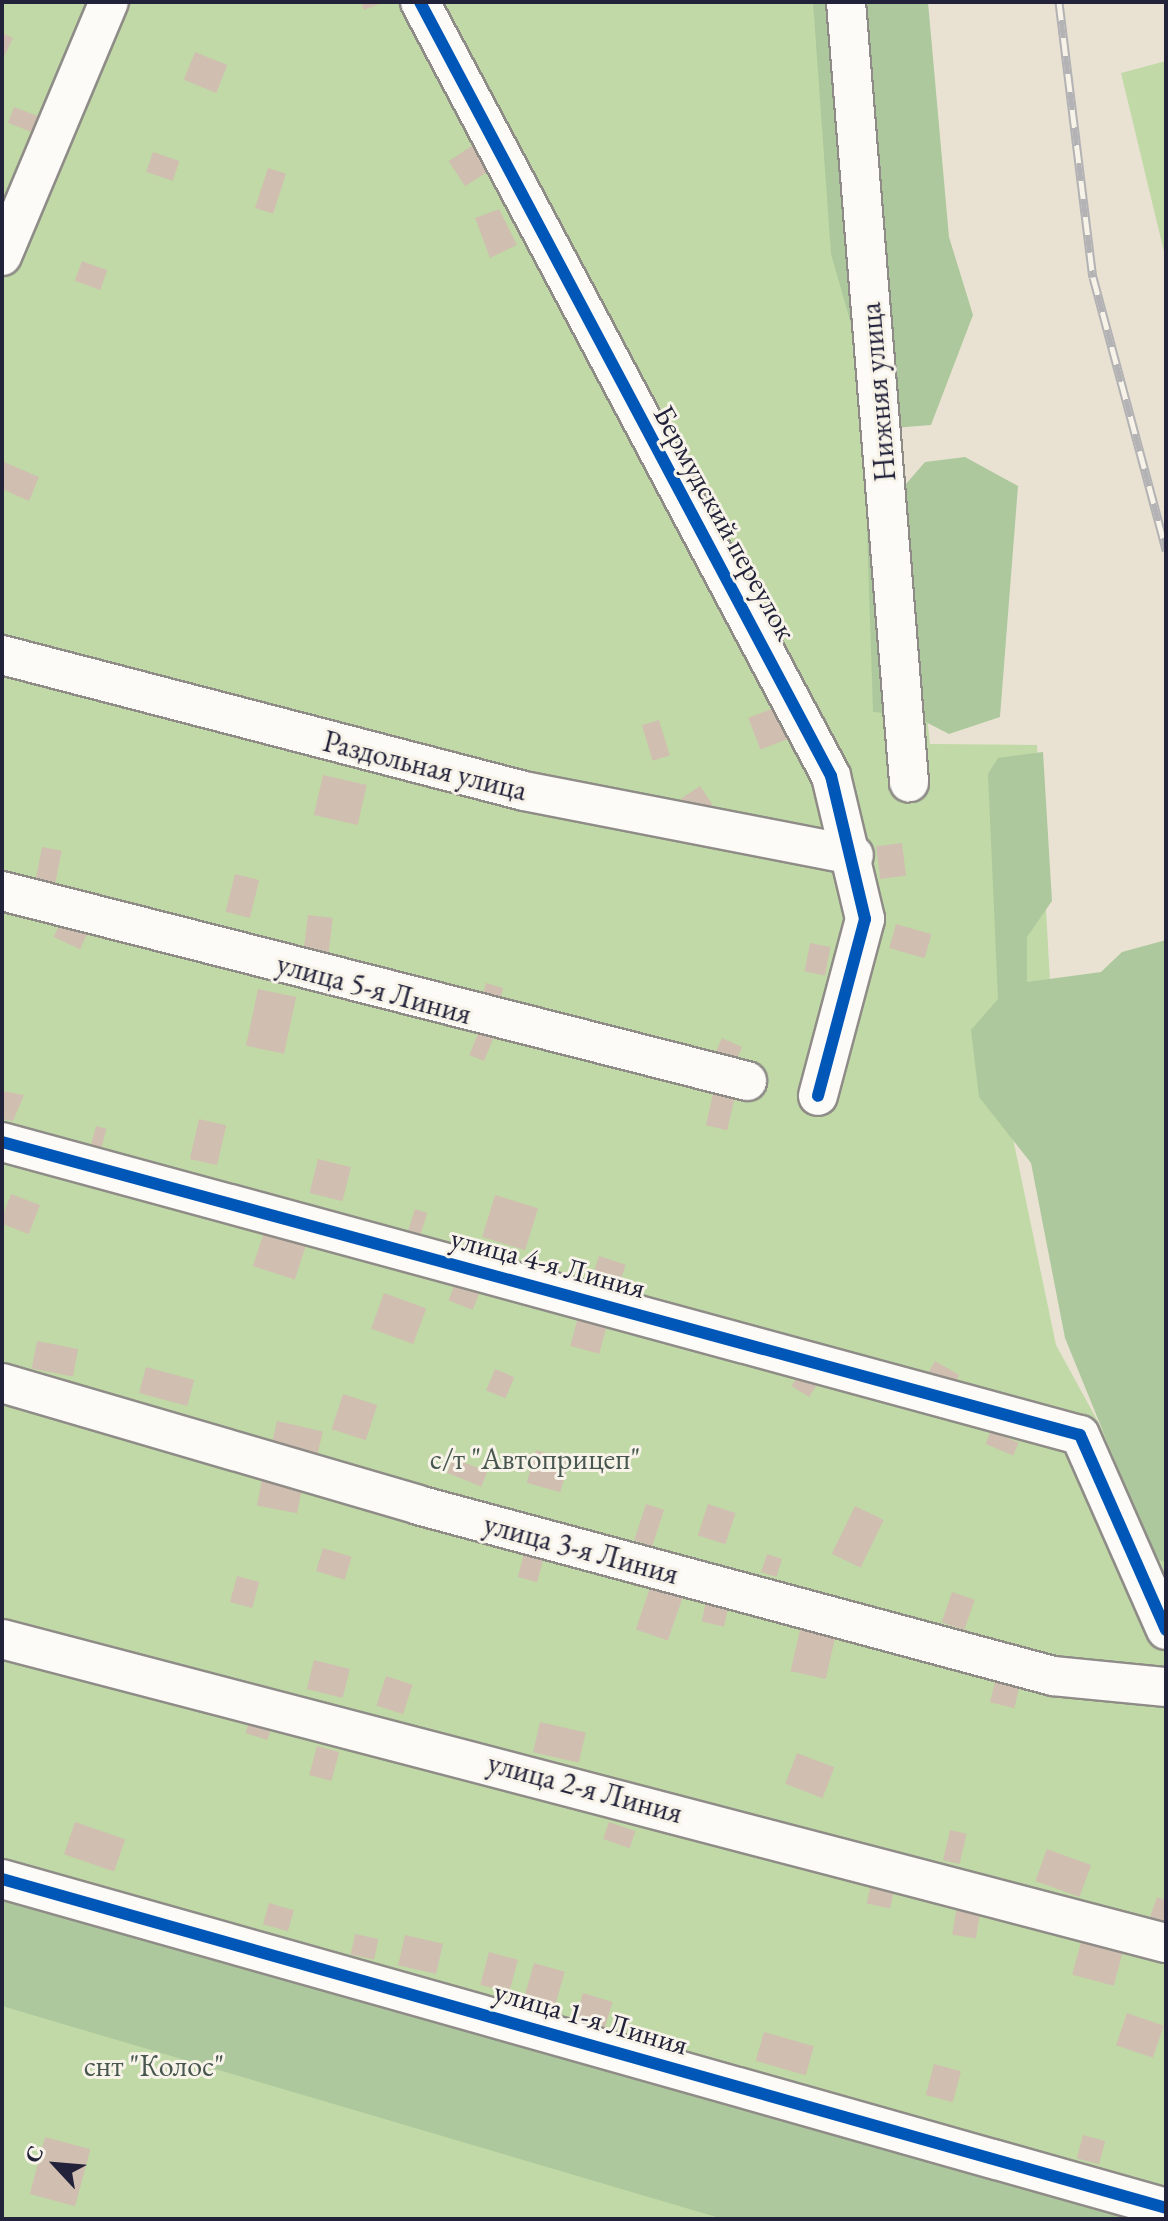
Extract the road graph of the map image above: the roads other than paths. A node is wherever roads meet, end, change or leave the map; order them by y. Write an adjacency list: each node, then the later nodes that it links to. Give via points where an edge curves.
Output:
1 (109, 2): 4 (street)
2 (420, 2): 7 (street, Бермудский переулок, via 831,776)
3 (846, 2): 6 (street, Нижняя улица)
4 (2, 256)
5 (2, 655): 7 (street, Раздольная улица, via 524,791)
6 (909, 782)
7 (854, 855): 10 (street, Бермудский переулок, via 865,919)
8 (2, 891): 9 (street, улица 5-я Линия)
9 (747, 1081)
10 (818, 1096)
11 (2, 1142): 13 (street, улица 4-я Линия, via 1080,1435)
12 (2, 1383): 15 (street, улица 3-я Линия, via 418,1505 1053,1676)
13 (1166, 1630)
14 (2, 1639): 17 (street, улица 2-я Линия)
15 (1166, 1687)
16 (2, 1879): 18 (street, улица 1-я Линия)
17 (1166, 1943)
18 (1166, 2208)

